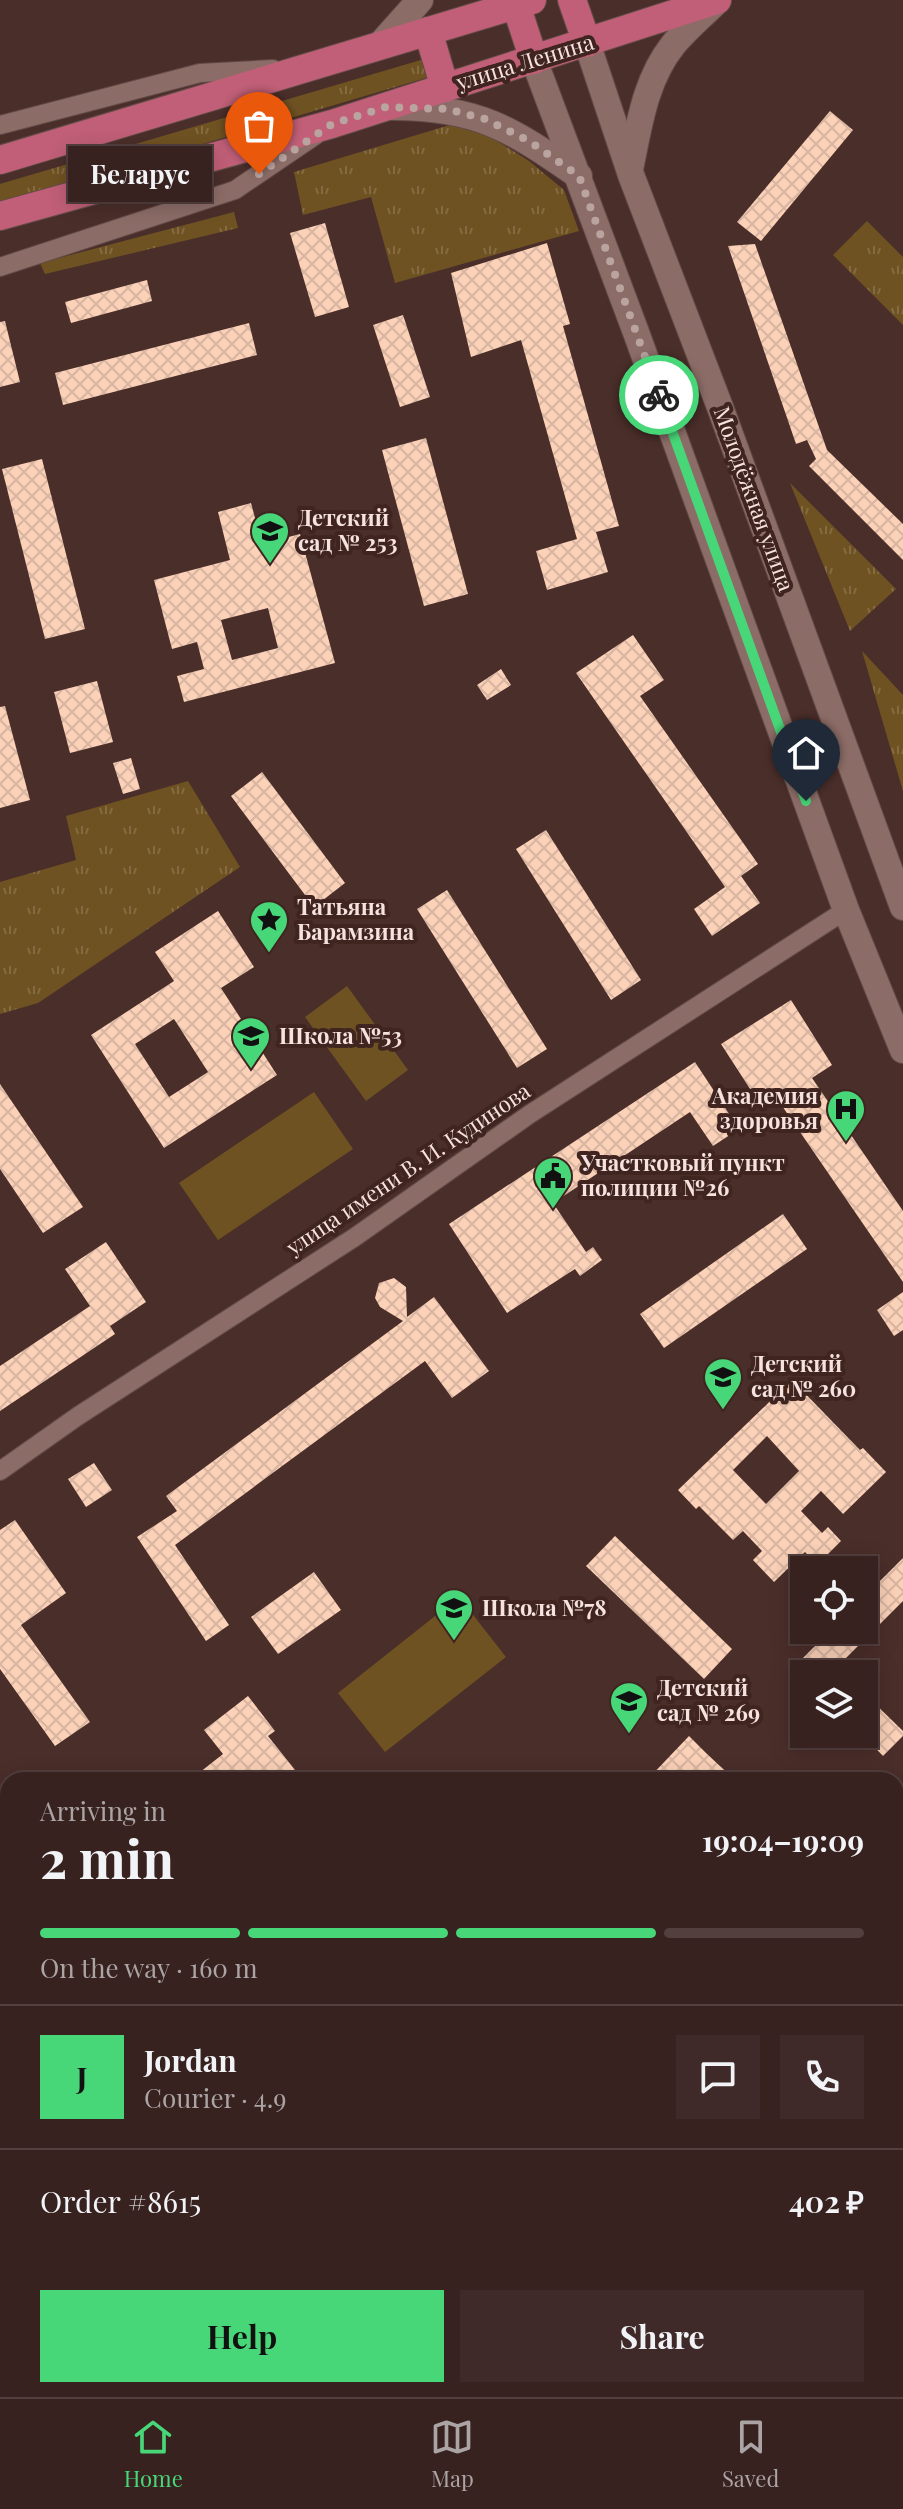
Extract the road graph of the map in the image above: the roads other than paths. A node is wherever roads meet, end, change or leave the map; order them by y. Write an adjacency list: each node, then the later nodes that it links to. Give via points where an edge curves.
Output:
1 (420, 0): 8 (main road)
2 (572, 0): 7 (main road, Молодёжная улица)
3 (717, 0): 5 (main road, улица Ленина); 16 (main road, via 673,45 653,77)
4 (520, 2): 6 (main road); 9 (main road)
5 (683, 6): 7 (main road, улица Ленина)
6 (428, 31): 8 (main road); 11 (main road)
7 (587, 43): 9 (main road, улица Ленина); 16 (main road, Молодёжная улица)
8 (379, 46): 10 (main road)
9 (534, 60): 11 (main road, улица Ленина); 17 (main road)
10 (312, 66): 14 (street, via 200,73); 15 (main road)
11 (445, 88): 12 (main road, улица Ленина)
12 (386, 107): 13 (main road, улица Ленина); 17 (main road, via 447,109 485,119 529,141)
13 (332, 124): 18 (main road, улица Ленина); 19 (street, улица Ленина, via 235,190)
14 (0, 125)
15 (0, 160)
16 (630, 169): 20 (main road, Молодёжная улица)
17 (579, 176): 21 (main road)
18 (0, 216)
19 (0, 267)
20 (903, 907)
21 (846, 910): 22 (main road); 23 (street, улица имени В. И. Кудинова, via 530,1114)
22 (903, 1050)
23 (0, 1471)

